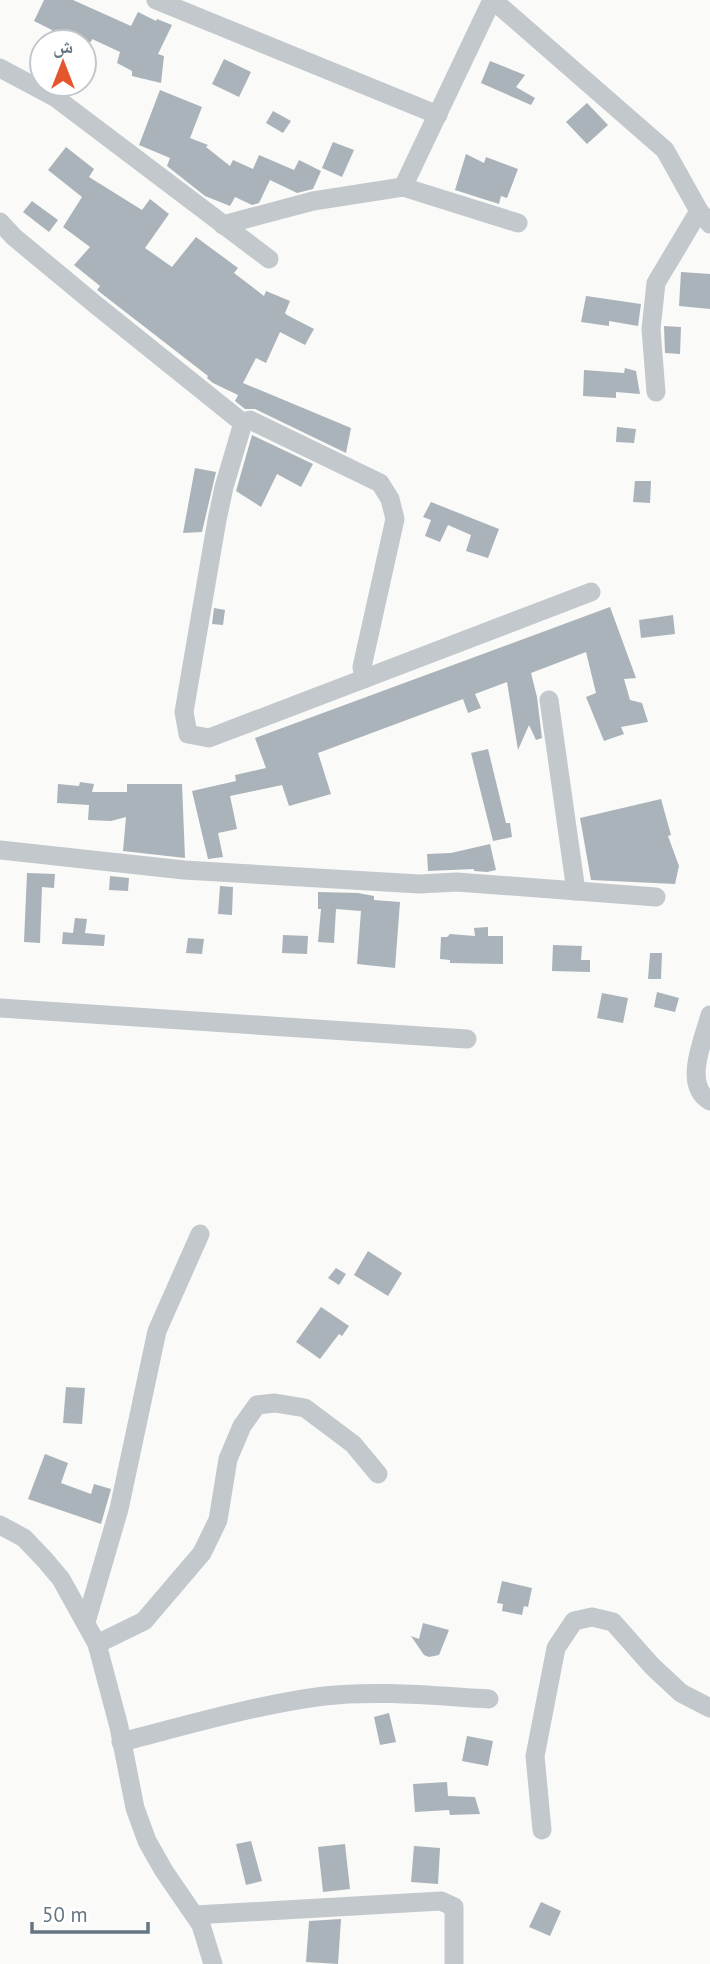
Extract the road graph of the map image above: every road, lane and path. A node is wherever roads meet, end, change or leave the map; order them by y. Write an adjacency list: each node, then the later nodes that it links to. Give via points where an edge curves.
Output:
1 (156, 0): 4 (street)
2 (493, 0): 4 (street); 6 (street, via 665,150)
3 (0, 68): 9 (street, via 55,98)
4 (438, 115): 5 (street)
5 (403, 187): 8 (street); 9 (street, via 313,201)
6 (705, 218): 11 (street, via 656,283 651,329)
7 (0, 222): 12 (street)
8 (518, 223)
9 (223, 225): 10 (street)
10 (269, 259)
11 (656, 392)
12 (243, 423): 14 (street, via 250,420 274,430 380,483 390,499 395,519 362,667); 14 (street, via 217,520 184,712 188,734 209,738)
13 (591, 592): 14 (street)
14 (364, 679)
15 (549, 700): 17 (street)
16 (0, 850): 17 (street, via 184,870)
17 (576, 891): 18 (street)
18 (656, 897)
19 (0, 1008): 21 (street)
20 (710, 1015): 22 (street, via 696,1085)
21 (467, 1039)
22 (710, 1101)
23 (200, 1234): 26 (street, via 158,1331 120,1509)
24 (377, 1474): 27 (street, via 353,1444 305,1408 257,1405 228,1459 218,1520 202,1553 144,1621)
25 (0, 1525): 26 (street, via 24,1538 45,1560)
26 (86, 1622): 27 (street)
27 (97, 1644): 30 (street)
28 (489, 1699): 30 (street, via 326,1696 265,1706)
29 (710, 1708): 31 (street, via 681,1693 613,1622 592,1617 575,1620 556,1648 535,1756)
30 (121, 1742): 32 (street, via 146,1840)
31 (542, 1830)
32 (195, 1915): 33 (street); 34 (street, via 441,1901 454,1907)
33 (213, 1964)
34 (454, 1964)

